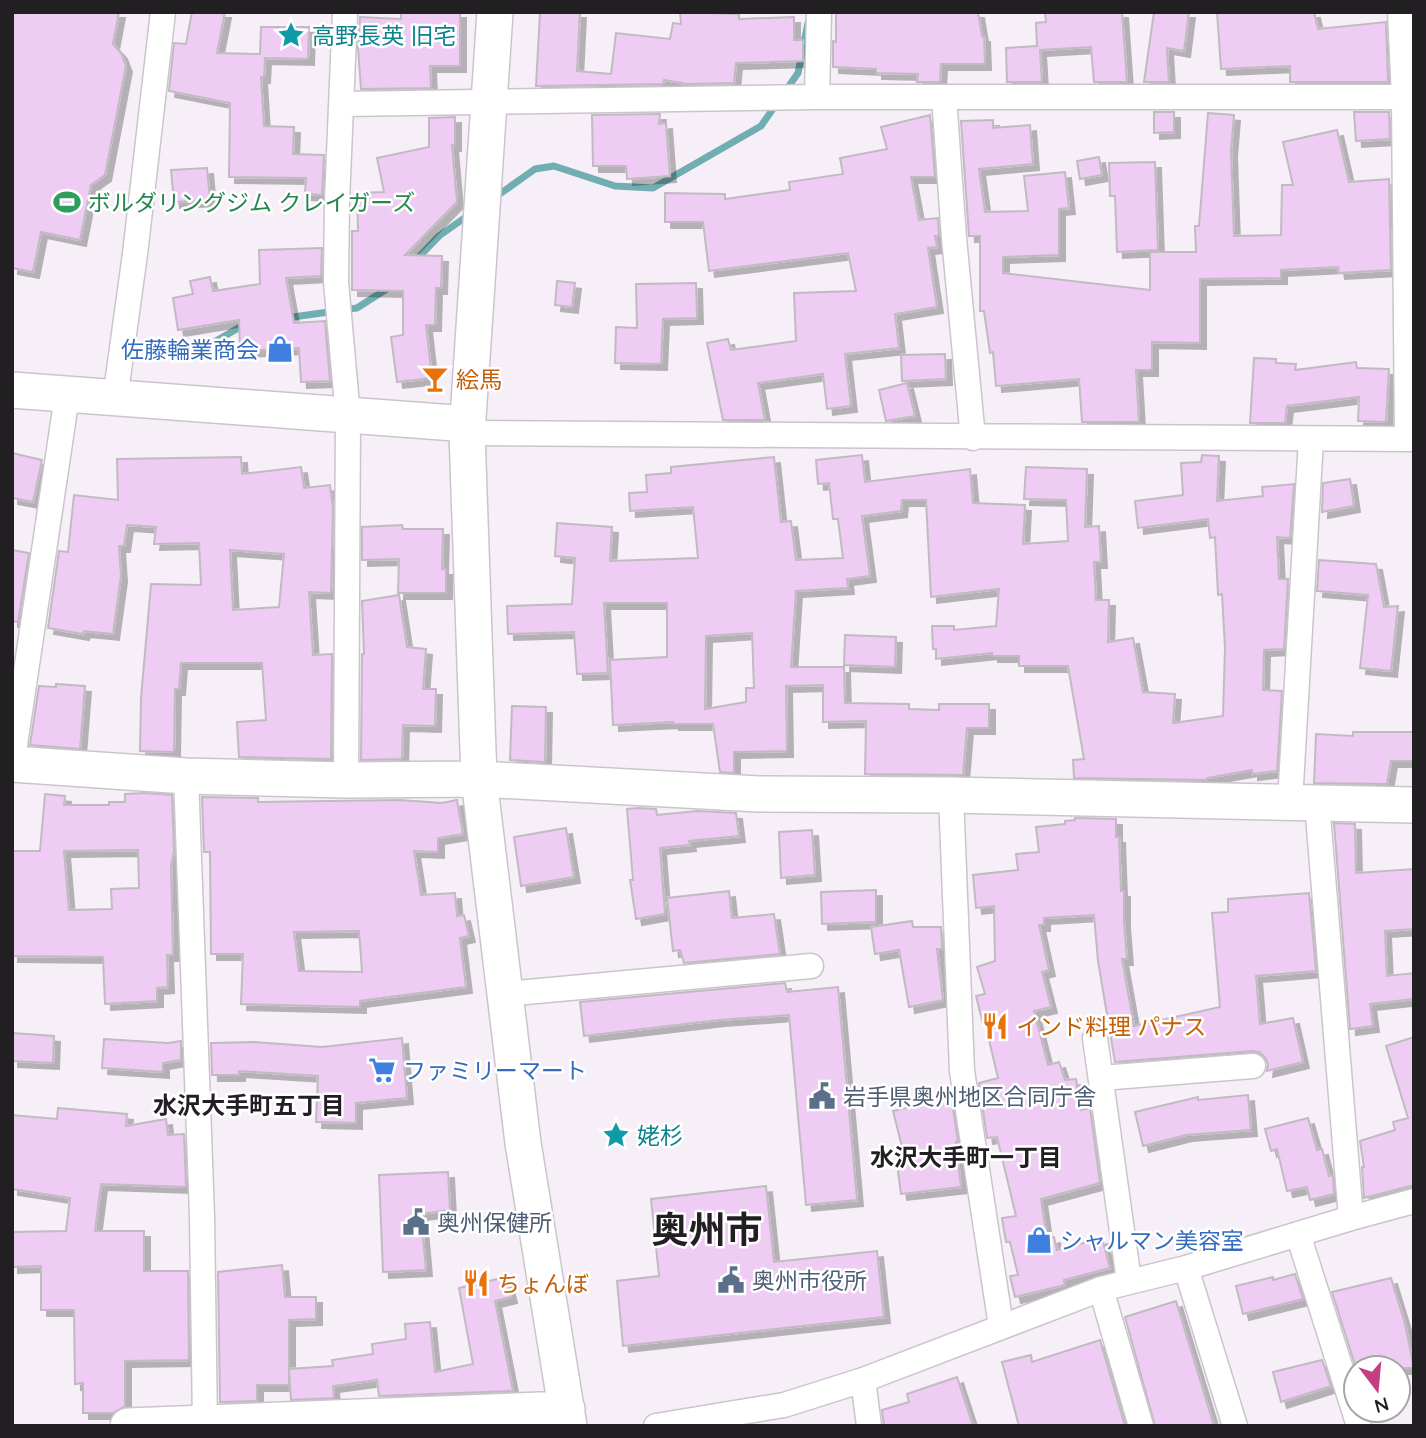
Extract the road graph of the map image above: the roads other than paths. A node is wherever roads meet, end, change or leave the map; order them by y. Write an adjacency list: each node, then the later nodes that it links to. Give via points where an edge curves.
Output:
1 (163, 12): 13 (street)
2 (345, 12): 10 (street)
3 (495, 12): 9 (street)
4 (819, 12): 6 (street)
5 (1400, 12): 8 (street)
6 (817, 97): 7 (street); 9 (street)
7 (944, 97): 8 (street); 16 (street)
8 (1409, 97): 18 (street)
9 (490, 101): 10 (street); 15 (street)
10 (342, 104): 14 (street, via 336,282)
11 (12, 390): 12 (street)
12 (66, 396): 13 (street); 19 (street)
13 (115, 399): 14 (street)
14 (348, 416): 15 (street); 22 (street)
15 (468, 429): 16 (street); 21 (street)
16 (973, 438): 17 (street)
17 (1311, 439): 18 (street); 24 (street)
18 (1411, 439)
19 (12, 765): 20 (street)
20 (186, 776): 22 (street); 40 (street)
21 (479, 779): 22 (street); 23 (street, via 759,794); 27 (street)
22 (346, 780)
23 (951, 795): 24 (street); 37 (street, via 962,1071)
24 (1304, 803): 25 (street); 32 (street)
25 (1414, 805)
26 (811, 966): 27 (street)
27 (505, 994): 39 (street, via 523,1143)
28 (1095, 1038): 30 (street)
29 (1253, 1066): 30 (street)
30 (1101, 1079): 35 (street)
31 (1414, 1201): 32 (street)
32 (1351, 1217): 33 (street)
33 (1298, 1234): 34 (street); 46 (street)
34 (1186, 1269): 35 (street); 45 (street)
35 (1129, 1281): 36 (street)
36 (1101, 1289): 37 (street); 44 (street)
37 (1001, 1326): 38 (street)
38 (863, 1380): 42 (street, via 784,1405); 43 (street)
39 (568, 1417): 40 (street)
40 (205, 1425): 41 (street)
41 (128, 1426)
42 (656, 1426)
43 (869, 1426)
44 (1141, 1426)
45 (1235, 1426)
46 (1359, 1426)

